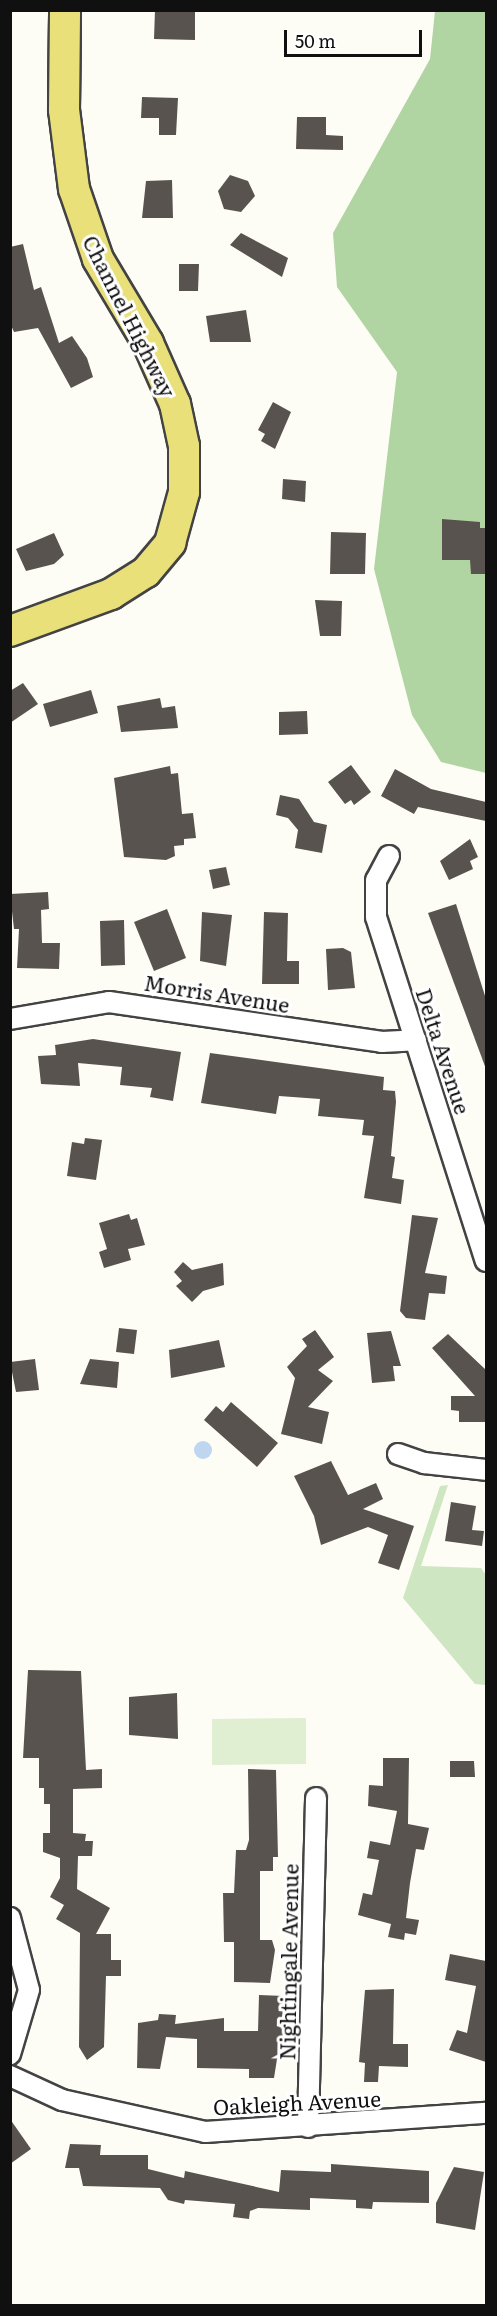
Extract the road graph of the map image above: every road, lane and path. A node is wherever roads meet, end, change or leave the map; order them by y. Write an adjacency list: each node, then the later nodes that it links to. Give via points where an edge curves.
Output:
1 (65, 10): 2 (main road, Channel Highway, via 64,110 74,189 98,259 148,343 175,404 184,446 184,492 170,543 146,572 111,594)
2 (10, 632)
3 (389, 856): 5 (street, Delta Avenue, via 376,880 376,917)
4 (10, 1019): 5 (street, Morris Avenue, via 109,1002 382,1042)
5 (416, 1040): 6 (street, Delta Avenue)
6 (486, 1261)
7 (398, 1454): 8 (street, via 446,1467)
8 (486, 1470)
9 (315, 1798): 14 (street, Nightingale Avenue)
10 (10, 1918): 11 (street, via 29,1990)
11 (10, 2054)
12 (10, 2076): 14 (street, Oakleigh Avenue, via 62,2100 205,2132)
13 (486, 2113): 14 (street, Oakleigh Avenue)
14 (308, 2127)

